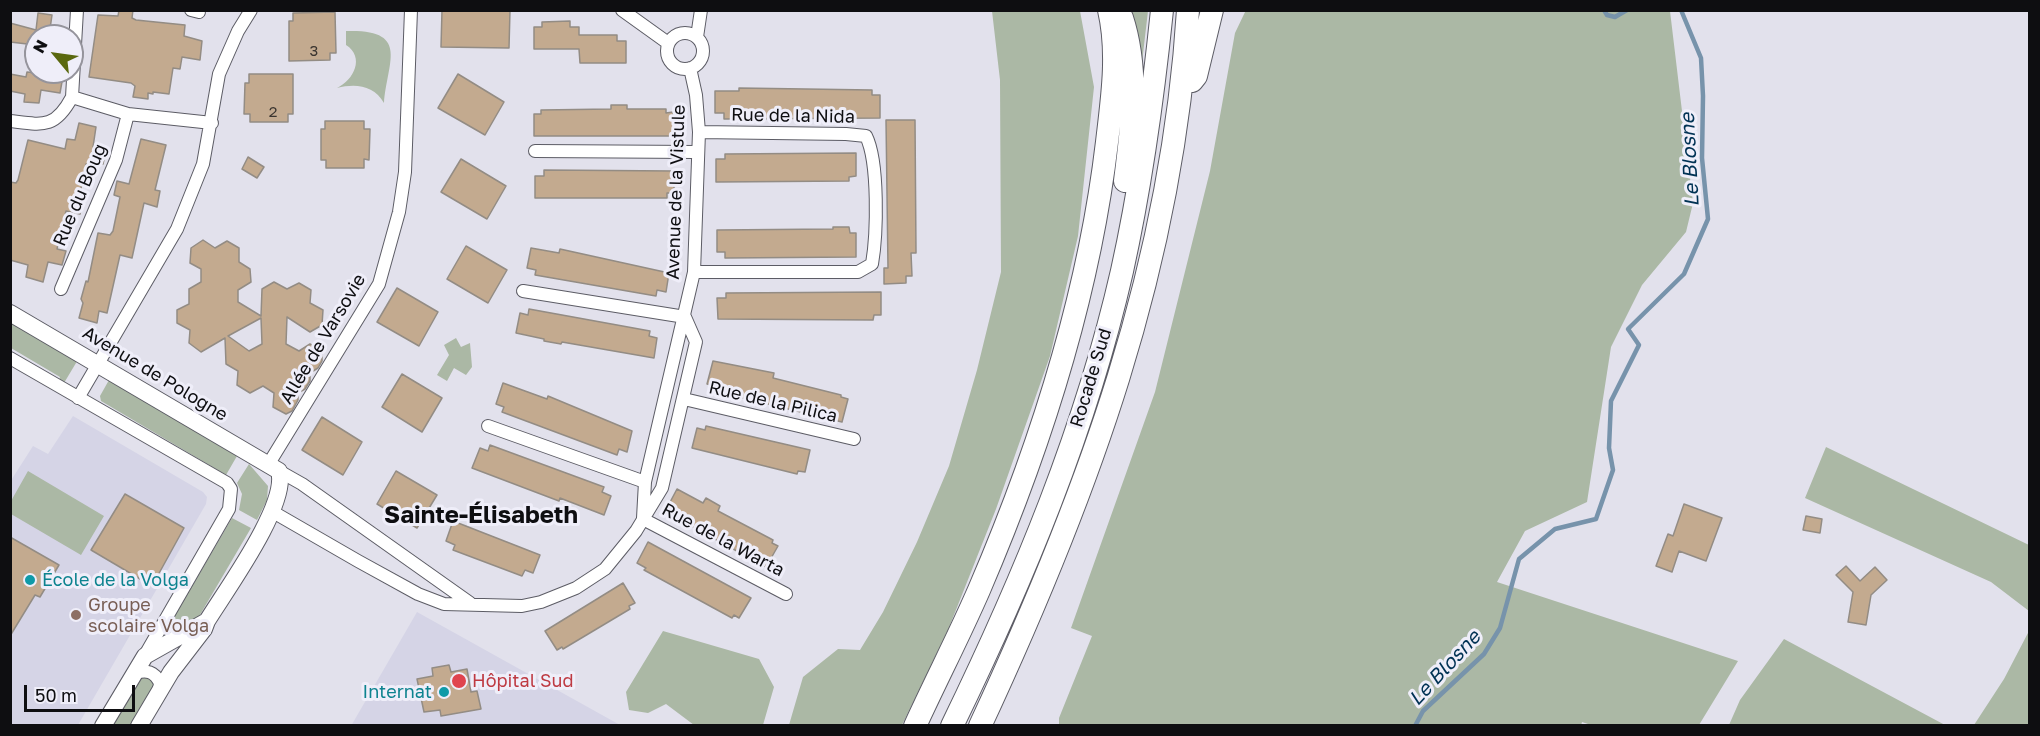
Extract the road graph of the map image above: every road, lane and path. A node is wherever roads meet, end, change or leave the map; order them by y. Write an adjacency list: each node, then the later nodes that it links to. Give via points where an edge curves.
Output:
1 (77, 10): 14 (street)
2 (251, 10): 17 (street, via 219,74)
3 (411, 10): 34 (street, Allée de Varsovie, via 405,172 399,212 379,284)
4 (622, 10): 12 (street)
5 (701, 10): 11 (street)
6 (1109, 10): 46 (highway, via 1114,47 1103,175 1075,314 1002,532 979,591)
7 (1119, 10): 23 (highway, via 1131,57 1132,109 1115,245)
8 (1162, 10): 23 (highway, Rocade Sud, via 1146,144)
9 (1188, 10): 15 (highway, Rocade Sud)
10 (1212, 10): 15 (highway, via 1196,76)
11 (697, 37): 12 (street, via 681,33); 13 (street, via 703,53 698,64)
12 (668, 43): 13 (street, via 667,54 672,64)
13 (690, 68): 19 (street, Avenue de la Vistule)
14 (72, 97): 16 (street); 18 (street, via 63,114 47,125)
15 (1180, 100): 48 (highway, Rocade Sud, via 1152,256 1112,404 1059,550)
16 (128, 114): 17 (street); 24 (street, Rue du Boug, via 116,160)
17 (212, 123): 29 (street, via 203,165 177,229)
18 (11, 124)
19 (699, 132): 21 (street, Avenue de la Vistule); 22 (street, Rue de la Nida, via 866,136 872,149 875,247 872,264 858,272)
20 (535, 151): 21 (street)
21 (696, 152): 22 (street, Avenue de la Vistule)
22 (694, 272): 27 (street, Avenue de la Vistule)
23 (1121, 273): 47 (highway, Rocade Sud, via 1094,374 1060,476 1010,602)
24 (61, 288)
25 (523, 291): 27 (street)
26 (10, 313): 29 (street, Avenue de Pologne)
27 (685, 317): 31 (street, via 696,342); 35 (street, Avenue de la Vistule)
28 (10, 358): 30 (street)
29 (99, 364): 30 (street); 34 (street, Avenue de Pologne)
30 (78, 398): 41 (street, via 227,483 232,493 229,509)
31 (684, 399): 33 (street, Rue de la Pilica); 37 (street, via 662,489)
32 (488, 426): 35 (street)
33 (854, 440)
34 (273, 468): 36 (street, via 281,482); 39 (street, via 302,484)
35 (645, 482): 37 (street, Avenue de la Vistule)
36 (273, 512): 39 (street, via 418,594 444,604); 40 (street)
37 (643, 519): 38 (street, Rue de la Warta); 39 (street, via 605,569 576,588 541,603 522,606)
38 (786, 594)
39 (470, 603)
40 (207, 621): 41 (street); 43 (street, via 194,646)
41 (145, 656): 42 (street)
42 (135, 673): 43 (street, via 153,673 160,683); 44 (street)
43 (159, 691): 45 (street)
44 (104, 726)
45 (139, 726)
46 (915, 726)
47 (952, 726)
48 (980, 726)

